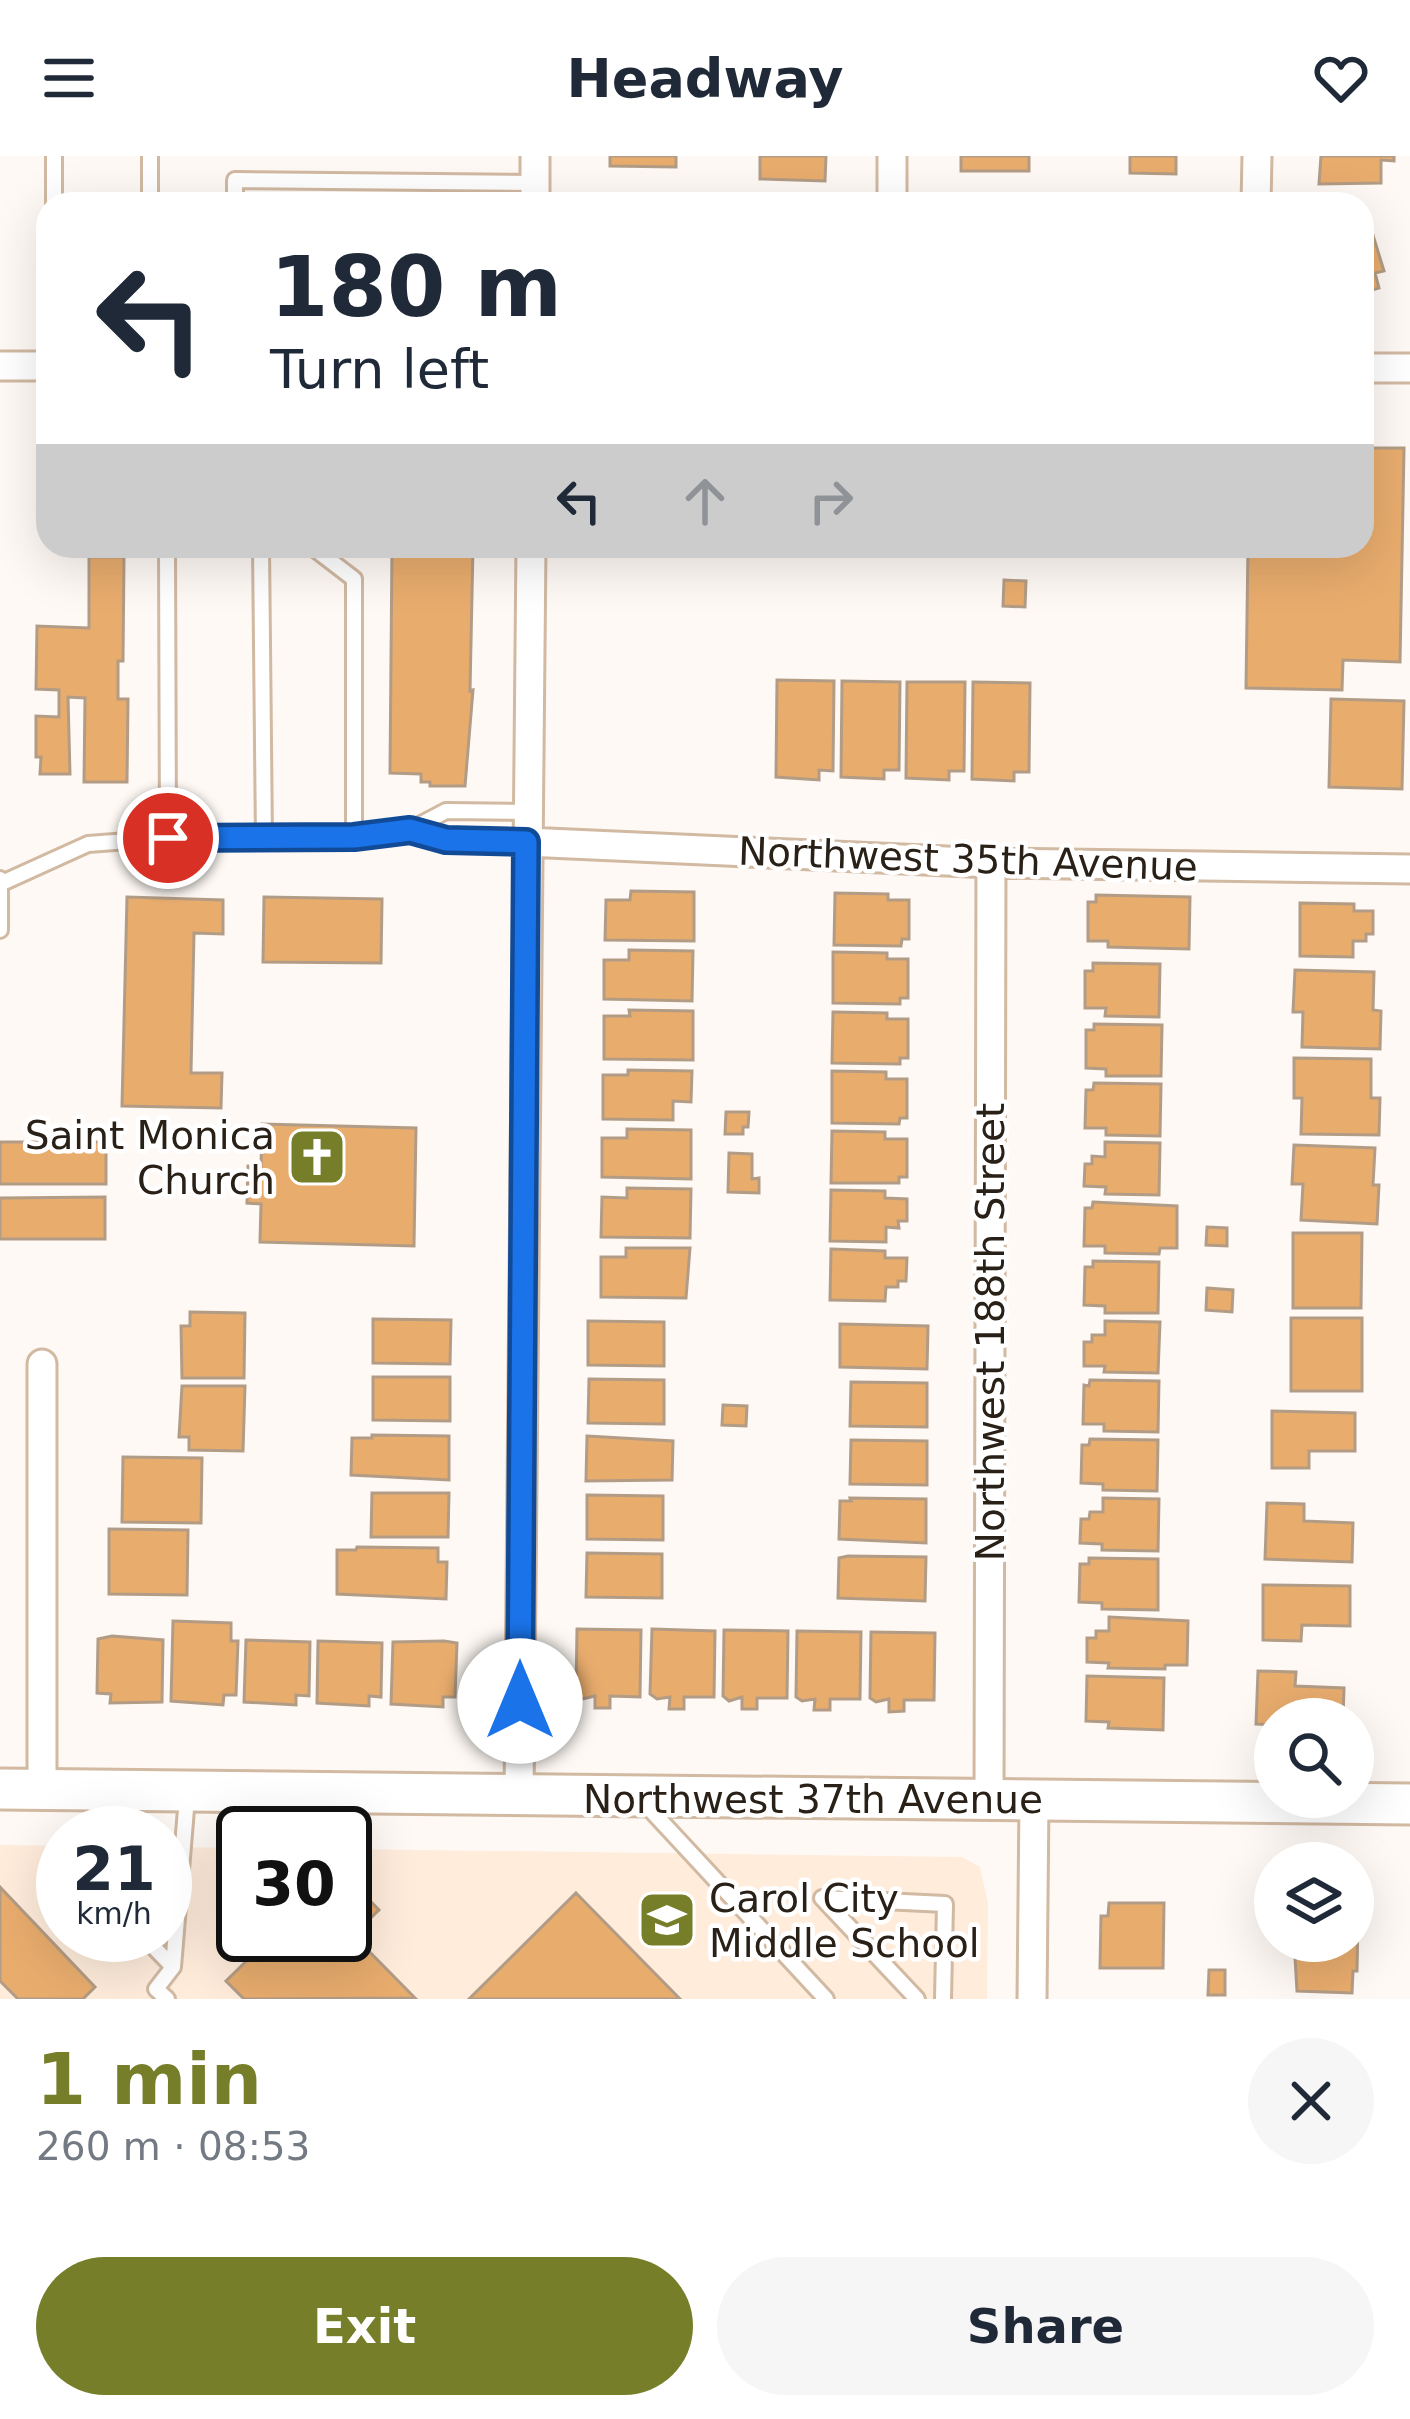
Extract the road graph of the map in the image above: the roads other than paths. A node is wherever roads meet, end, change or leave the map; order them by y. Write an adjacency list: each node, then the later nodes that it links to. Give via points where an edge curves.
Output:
1 (54, 156): 6 (lane)
2 (150, 156): 7 (lane)
3 (892, 156): 9 (street)
4 (1257, 156): 10 (street)
5 (535, 181): 8 (lane, via 235,180)
6 (54, 192)
7 (150, 192)
8 (235, 192)
9 (892, 192)
10 (1256, 192)
11 (0, 366): 12 (street)
12 (36, 366)
13 (1374, 368): 14 (street)
14 (1410, 368)
15 (167, 558): 22 (lane)
16 (261, 558): 23 (lane)
17 (327, 558): 21 (lane, via 354,579)
18 (531, 558): 19 (street)
19 (527, 812): 20 (lane, via 446,812); 24 (street)
20 (410, 830): 21 (lane); 24 (lane, via 446,840)
21 (354, 837): 23 (lane)
22 (168, 838): 23 (lane); 27 (lane, via 88,844)
23 (264, 840)
24 (526, 842): 25 (street, Northwest 35th Avenue); 33 (street)
25 (991, 863): 26 (street, Northwest 35th Avenue); 35 (street, Northwest 188th Street)
26 (1410, 869)
27 (0, 882): 28 (lane)
28 (0, 930)
29 (43, 1364): 31 (street)
30 (0, 1789): 31 (main road, Northwest 37th Avenue)
31 (42, 1790): 32 (main road, Northwest 37th Avenue)
32 (188, 1792): 33 (main road, Northwest 37th Avenue); 39 (lane)
33 (519, 1797): 34 (main road, Northwest 37th Avenue)
34 (640, 1798): 35 (main road, Northwest 37th Avenue); 41 (lane)
35 (989, 1800): 36 (main road, Northwest 37th Avenue)
36 (1034, 1801): 37 (main road, Northwest 37th Avenue); 44 (street)
37 (1410, 1804)
38 (169, 1962): 39 (lane)
39 (173, 1966): 40 (lane, via 156,1988)
40 (166, 1999)
41 (826, 1999)
42 (917, 1999): 43 (lane, via 822,1898 945,1904)
43 (943, 1999)
44 (1032, 1999)

